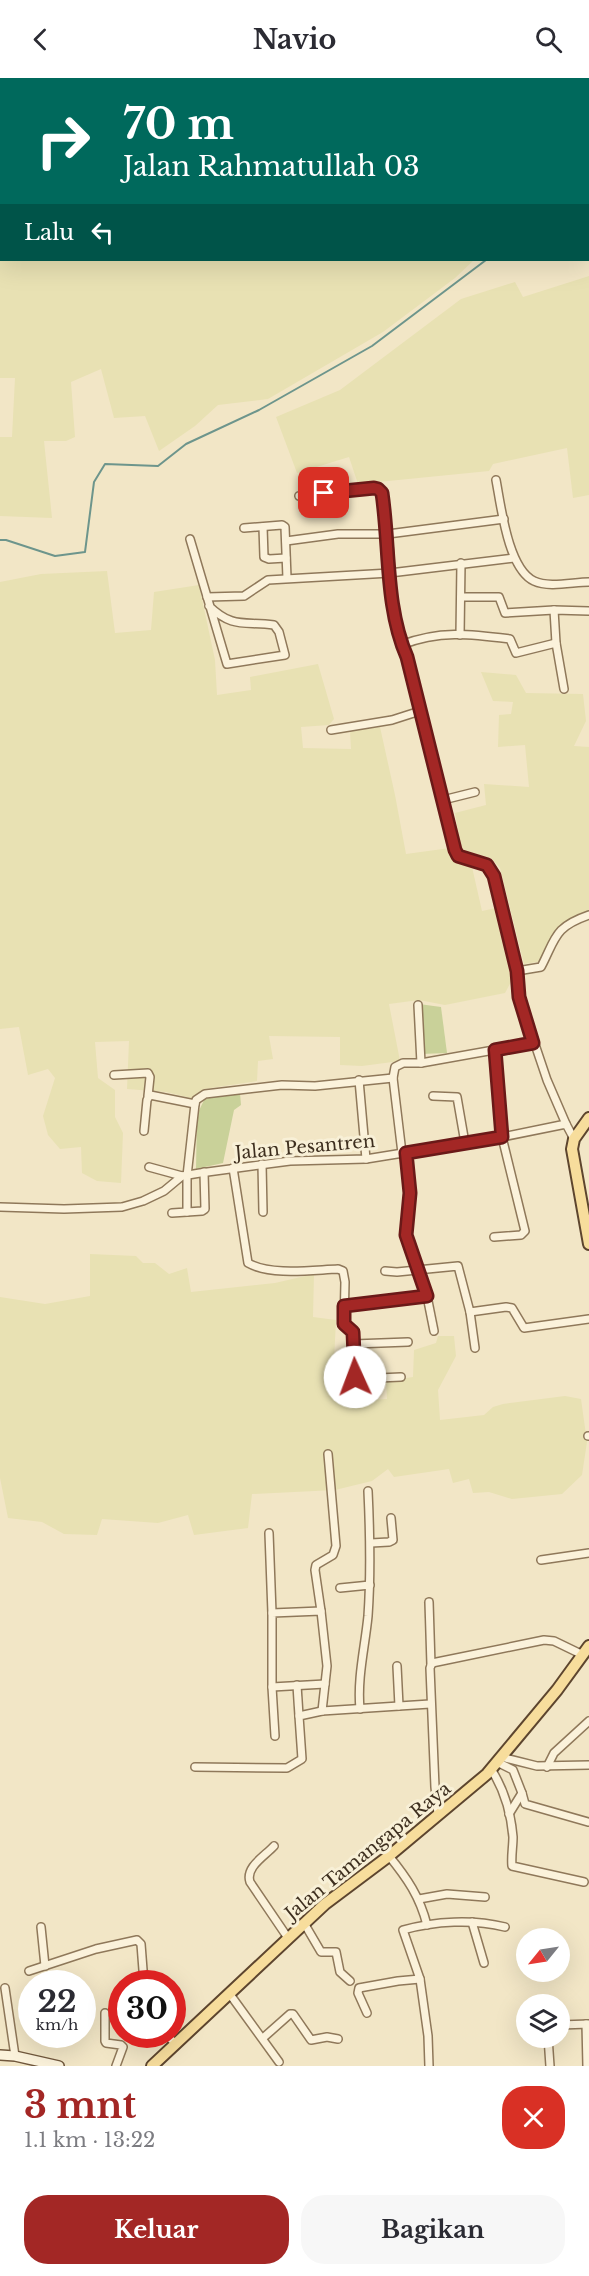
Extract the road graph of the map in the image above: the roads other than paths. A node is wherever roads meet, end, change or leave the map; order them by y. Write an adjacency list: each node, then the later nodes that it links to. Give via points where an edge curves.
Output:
1 (496, 480): 3 (street)
2 (299, 496): 6 (street, via 378,489 382,493)
3 (504, 519): 6 (street); 10 (street)
4 (263, 527): 5 (street); 8 (street, via 282,525); 9 (street, via 264,557)
5 (244, 528)
6 (387, 534): 8 (street, via 338,534); 12 (street)
7 (190, 538): 15 (street)
8 (286, 541): 9 (street)
9 (286, 558): 13 (street)
10 (514, 558): 11 (street); 14 (street, via 535,581)
11 (461, 563): 12 (street); 16 (street)
12 (390, 573): 13 (street); 22 (street, via 392,606)
13 (287, 578): 15 (street, via 268,580 244,596)
14 (589, 582)
15 (207, 597): 17 (street)
16 (461, 597): 18 (street, via 499,597 505,613); 20 (street)
17 (209, 606): 17 (street, via 229,621 274,625 285,656 227,664)
18 (554, 610): 19 (street); 21 (street)
19 (589, 611)
20 (460, 635): 21 (street, via 510,639 516,653); 22 (street, via 436,635)
21 (556, 643): 23 (street)
22 (401, 645): 24 (street)
23 (564, 689)
24 (420, 711): 25 (street); 27 (street)
25 (331, 730)
26 (475, 792): 27 (street)
27 (443, 800): 29 (street, via 458,856 487,865 494,876)
28 (589, 915): 29 (street, via 564,927 549,945 541,967)
29 (517, 971): 31 (street, via 519,997)
30 (418, 1005): 33 (street)
31 (533, 1043): 32 (street); 41 (street)
32 (495, 1050): 33 (street); 43 (street)
33 (421, 1063): 35 (street, via 399,1065)
34 (114, 1075): 37 (street, via 148,1074)
35 (393, 1078): 36 (street); 46 (street)
36 (359, 1080): 39 (street, via 205,1094); 47 (street)
37 (148, 1096): 39 (street); 42 (street)
38 (433, 1096): 45 (street, via 457,1096)
39 (195, 1104): 52 (street)
40 (589, 1118): 44 (main road)
41 (566, 1124): 43 (street, Jalan Pesantren); 44 (street)
42 (144, 1131)
43 (502, 1137): 45 (street, Jalan Pesantren); 57 (street, via 525,1231 521,1235)
44 (574, 1139): 58 (main road, via 572,1149)
45 (465, 1143): 46 (street, Jalan Pesantren)
46 (404, 1153): 47 (street, Jalan Pesantren); 59 (street, via 410,1193 406,1235)
47 (366, 1159): 48 (street, Jalan Pesantren)
48 (262, 1164): 50 (street, Jalan Pesantren); 55 (street)
49 (149, 1167): 52 (street)
50 (233, 1168): 51 (street, Jalan Pesantren); 62 (street, via 248,1263 289,1271 343,1271)
51 (204, 1172): 52 (street, Jalan Pesantren); 54 (street, via 205,1209)
52 (184, 1176): 53 (street, Jalan Pesantren, via 154,1196 122,1207); 54 (street)
53 (0, 1207)
54 (187, 1212): 56 (street)
55 (263, 1212)
56 (172, 1213)
57 (494, 1237)
58 (589, 1243)
59 (418, 1270): 60 (street); 61 (street); 63 (street, via 458,1266)
60 (385, 1271)
61 (427, 1296): 62 (street); 65 (street)
62 (344, 1306): 67 (street, via 345,1327 353,1332)
63 (470, 1312): 64 (street, via 506,1306 512,1308 524,1328); 68 (street)
64 (589, 1320)
65 (434, 1331)
66 (408, 1342): 67 (street)
67 (354, 1344): 69 (street, via 356,1379)
68 (475, 1347)
69 (401, 1377)
70 (328, 1454): 80 (street, via 336,1546 333,1556 316,1565)
71 (368, 1491): 74 (street)
72 (391, 1518): 74 (street, via 393,1540)
73 (269, 1533): 81 (street)
74 (371, 1543): 77 (street)
75 (589, 1553): 76 (street)
76 (541, 1560)
77 (370, 1585): 78 (street); 90 (street)
78 (340, 1588)
79 (429, 1602): 83 (street)
80 (321, 1611): 81 (street); 85 (street)
81 (272, 1613): 87 (street)
82 (586, 1651): 83 (street, via 544,1640); 95 (main road, Jalan Tamangapa Raya)
83 (431, 1665): 88 (street)
84 (397, 1666): 89 (street)
85 (325, 1684): 86 (street); 91 (street)
86 (297, 1685): 87 (street); 92 (street)
87 (272, 1687): 94 (street)
88 (430, 1704): 89 (street); 100 (street)
89 (399, 1706): 90 (street)
90 (360, 1708): 91 (street)
91 (322, 1711): 92 (street)
92 (299, 1716): 97 (street, via 302,1759 287,1768)
93 (589, 1721): 98 (street, via 554,1754)
94 (275, 1736)
95 (497, 1763): 98 (street); 99 (street, via 513,1770); 100 (main road, Jalan Tamangapa Raya); 101 (street)
96 (589, 1765): 98 (street)
97 (195, 1767)
98 (547, 1767)
99 (522, 1793): 101 (street); 102 (street, via 525,1804)
100 (438, 1814): 104 (main road, Jalan Tamangapa Raya)
101 (509, 1814): 105 (street, via 512,1866)
102 (588, 1822)
103 (274, 1846): 113 (street, via 248,1876)
104 (389, 1856): 107 (street); 109 (main road, Jalan Tamangapa Raya)
105 (584, 1882)
106 (485, 1897): 107 (street, via 447,1894)
107 (419, 1899): 110 (street)
108 (472, 1922): 110 (street); 112 (street); 114 (street)
109 (304, 1923): 113 (main road, Jalan Tamangapa Raya); 119 (street, via 321,1952 336,1952 340,1972)
110 (427, 1925): 118 (street, via 403,1931)
111 (41, 1927): 115 (street)
112 (505, 1927)
113 (288, 1938): 121 (main road, Jalan Tamangapa Raya)
114 (484, 1963)
115 (45, 1966): 116 (street); 117 (street, via 139,1940)
116 (32, 1970)
117 (143, 1970)
118 (420, 1979): 123 (street, via 359,1988); 137 (street)
119 (350, 1982)
120 (5, 1988): 132 (street)
121 (229, 1993): 126 (main road, Jalan Tamangapa Raya); 127 (street)
122 (105, 2013): 135 (street, via 105,2042 123,2047)
123 (367, 2013)
124 (587, 2024): 125 (street); 139 (street)
125 (570, 2025)
126 (186, 2033)
127 (263, 2038): 128 (street, via 293,2014 309,2039); 133 (street)
128 (338, 2039)
129 (170, 2048): 136 (main road, Jalan Tamangapa Raya)
130 (549, 2048): 138 (street)
131 (0, 2055): 132 (street)
132 (15, 2056): 134 (street)
133 (279, 2062)
134 (60, 2066)
135 (116, 2066)
136 (152, 2066)
137 (429, 2066)
138 (550, 2066)
139 (587, 2066)

